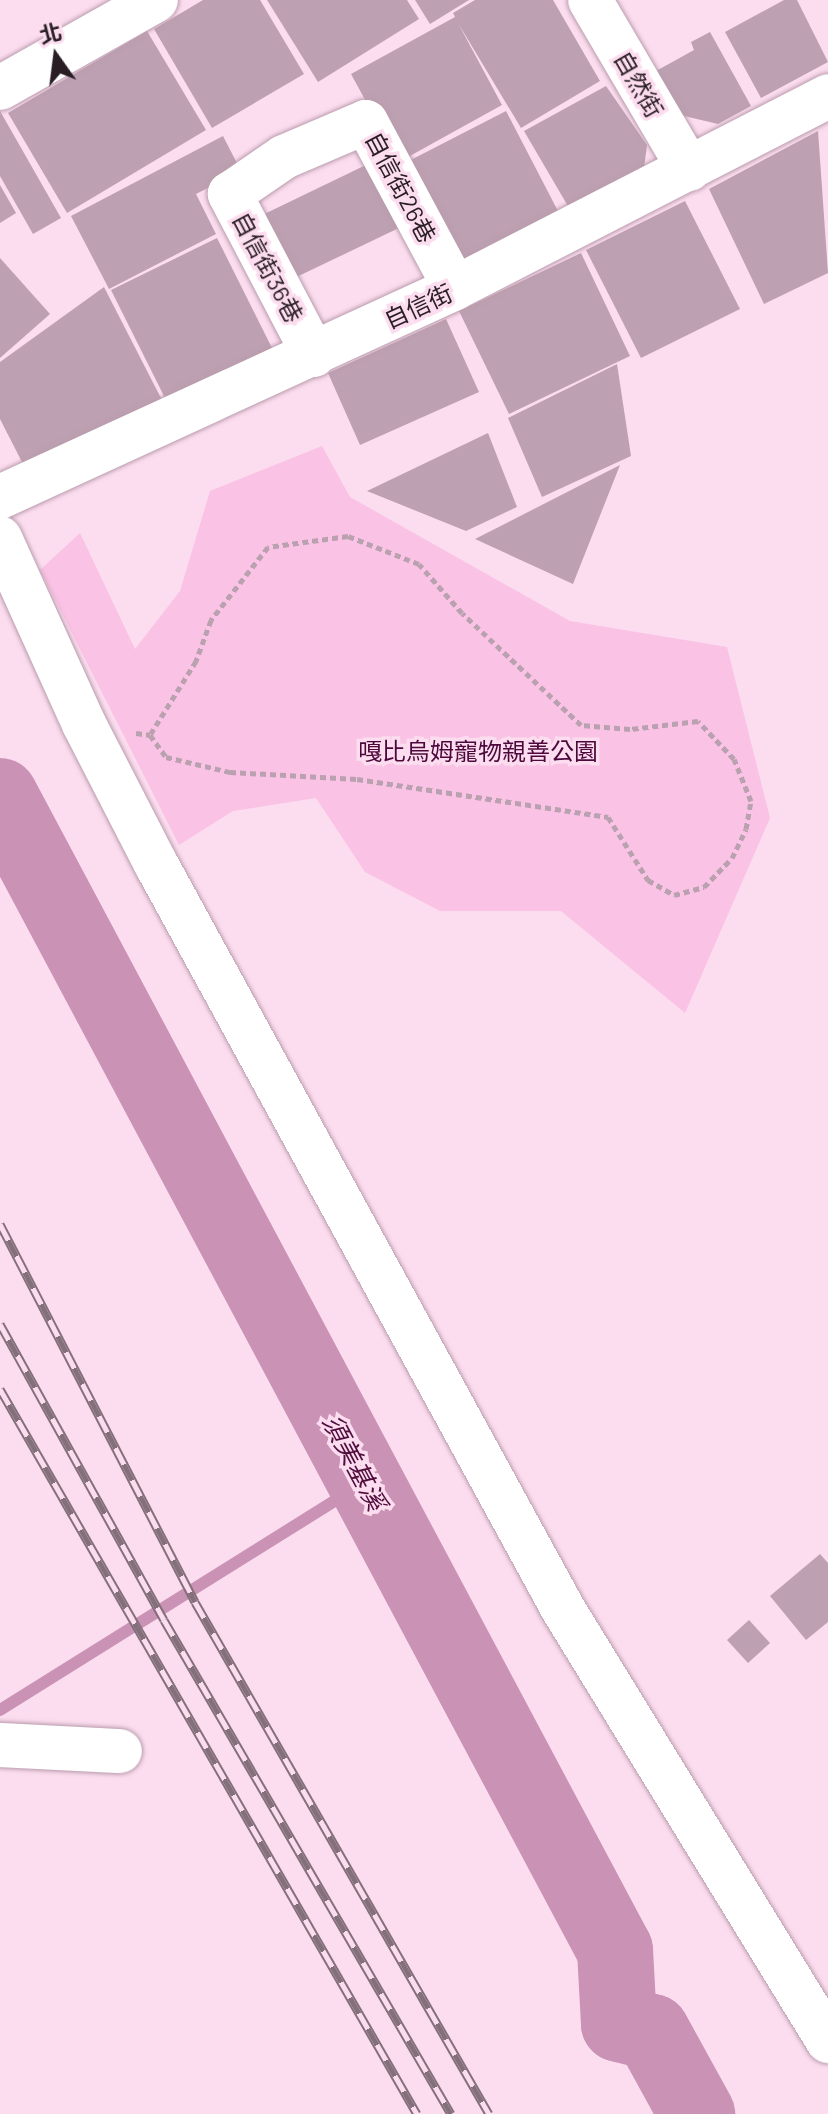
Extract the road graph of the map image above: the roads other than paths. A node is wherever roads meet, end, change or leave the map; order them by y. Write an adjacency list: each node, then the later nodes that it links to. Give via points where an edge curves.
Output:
1 (156, 0): 3 (street)
2 (590, 0): 6 (street, 自然街)
3 (0, 88)
4 (828, 96): 6 (street, 自信街)
5 (284, 157): 7 (street, 自信街26巷, via 366,122); 8 (street, 自信街36巷, via 230,194)
6 (689, 169): 7 (street, 自信街)
7 (455, 288): 8 (street, 自信街)
8 (314, 355): 9 (street, 自信街)
9 (0, 497)
10 (0, 538): 13 (street, via 84,724 563,1609)
11 (0, 1745): 12 (street)
12 (120, 1751)
13 (828, 2041)

